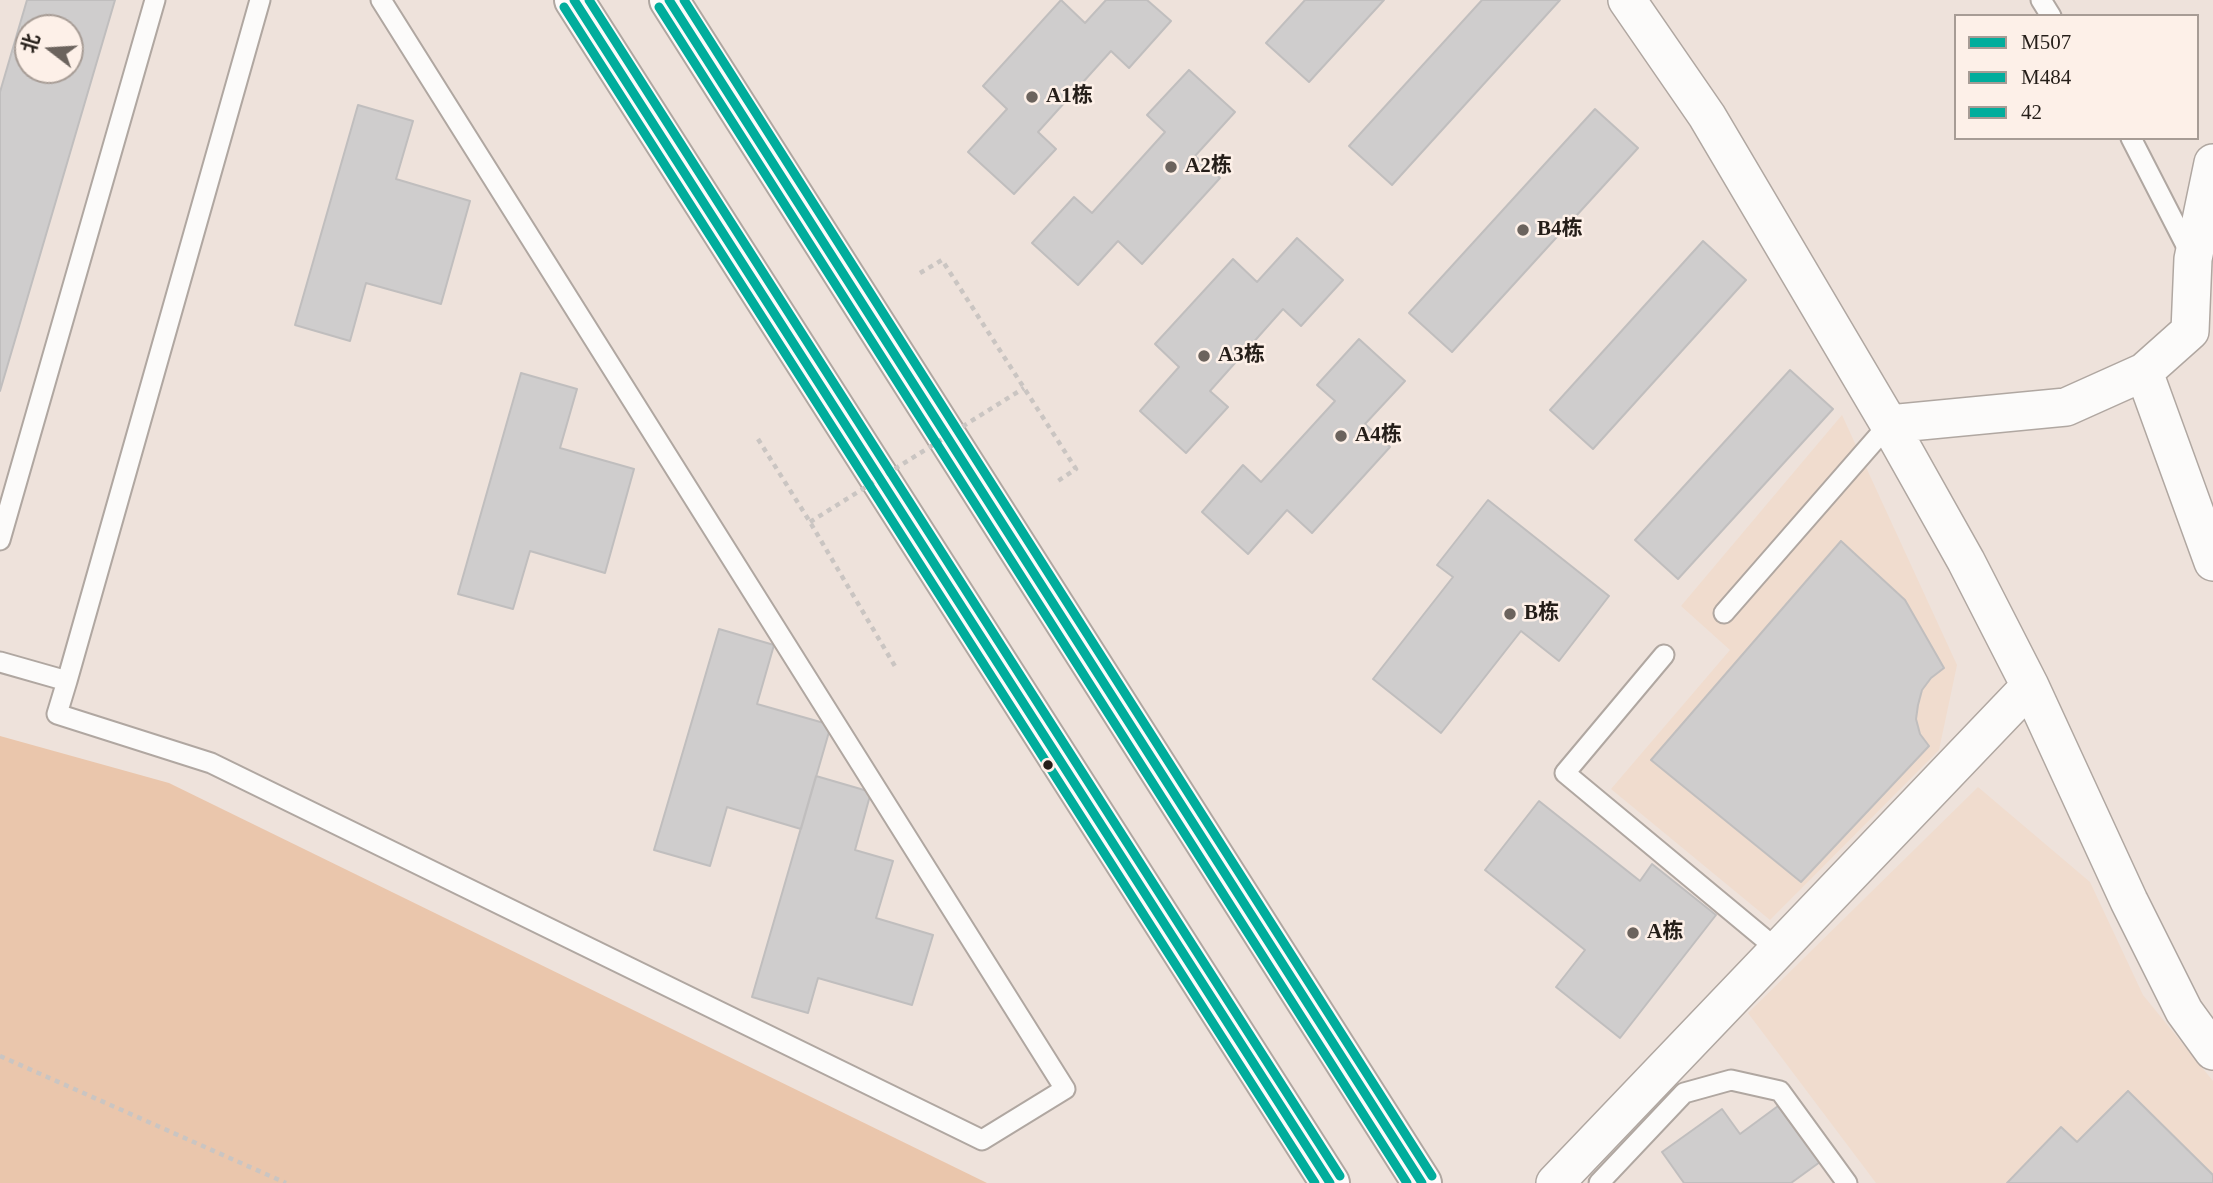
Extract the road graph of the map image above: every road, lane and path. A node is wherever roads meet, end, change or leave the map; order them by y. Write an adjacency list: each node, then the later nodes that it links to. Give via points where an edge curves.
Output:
1 (155, 0): 17 (lane)
2 (260, 0): 23 (lane)
3 (381, 0): 23 (lane, via 1065,1089 982,1140 211,763 57,713)
4 (574, 0): 30 (main road)
5 (669, 0): 31 (main road)
6 (1627, 0): 13 (street, via 1707,116)
7 (2132, 140): 9 (lane)
8 (2213, 163): 9 (street)
9 (2193, 259): 11 (street, via 2190,331)
10 (920, 273): 12 (path, via 942,260)
11 (2144, 372): 13 (street, via 2066,407); 18 (street)
12 (1024, 388): 15 (path, via 1076,469); 16 (path, bridge)
13 (1889, 424): 19 (lane); 24 (street)
14 (758, 439): 16 (path)
15 (1055, 483)
16 (810, 522): 22 (path)
17 (0, 540)
18 (2213, 562)
19 (1724, 613)
20 (1664, 655): 25 (lane, via 1565,773)
21 (0, 662): 23 (lane)
22 (896, 668)
23 (67, 681)
24 (2030, 686): 25 (street); 26 (street, via 2184,1011)
25 (1778, 950): 28 (street)
26 (2213, 1051)
27 (0, 1056): 29 (path)
28 (1577, 1179): 32 (lane, via 1684,1093 1731,1080 1780,1091)
29 (286, 1183)
30 (1330, 1183)
31 (1422, 1183)
32 (1847, 1183)

